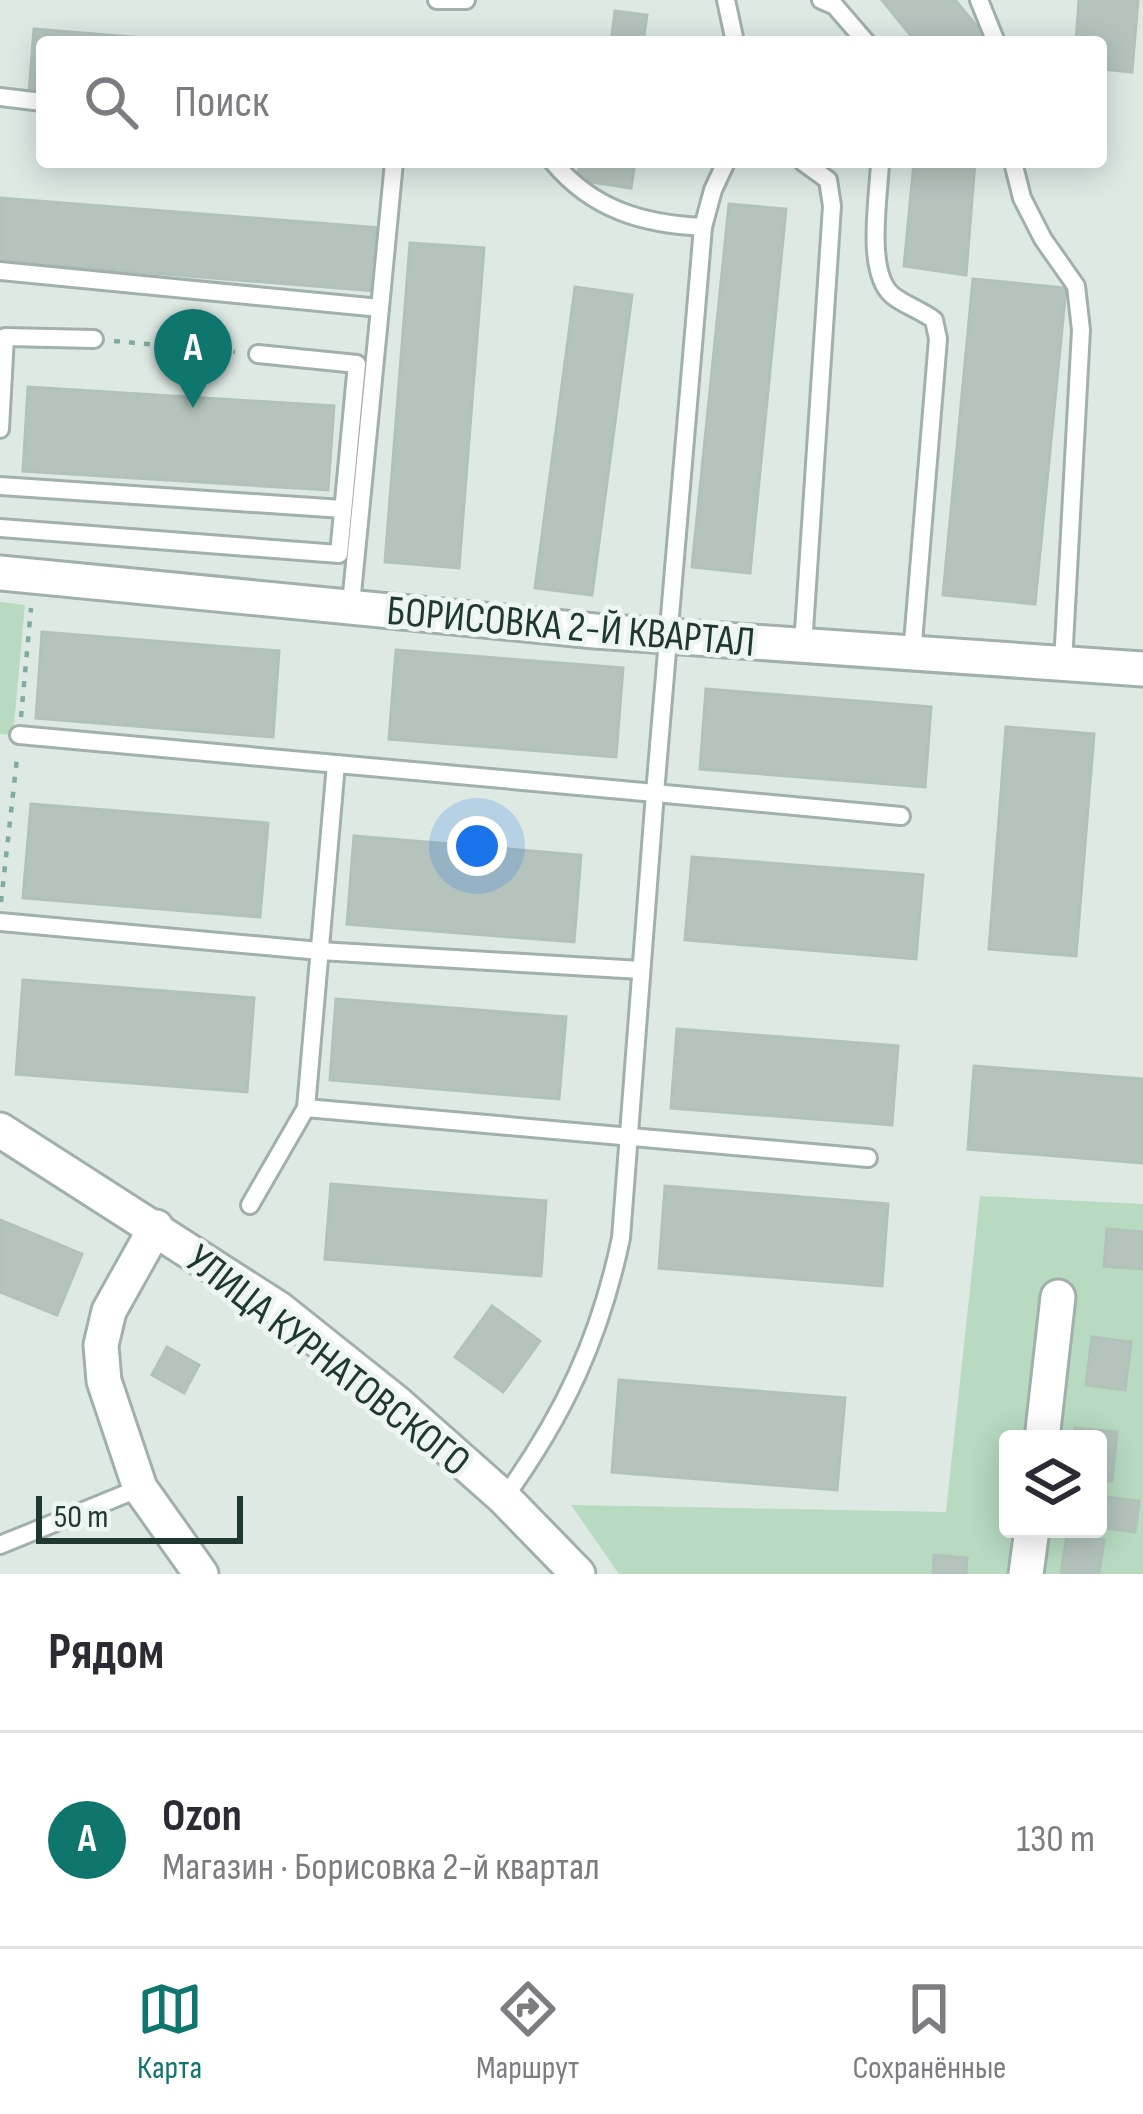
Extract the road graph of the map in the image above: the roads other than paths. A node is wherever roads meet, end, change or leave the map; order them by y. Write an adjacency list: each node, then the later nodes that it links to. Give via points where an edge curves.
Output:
1 (437, 0): 2 (lane)
2 (466, 0)
3 (726, 0): 6 (lane)
4 (821, 0): 7 (lane)
5 (979, 0): 8 (lane)
6 (734, 36)
7 (861, 36)
8 (994, 36)
9 (0, 97): 10 (lane)
10 (36, 100)
11 (393, 168): 19 (lane)
12 (559, 168): 17 (lane, via 608,209 659,225)
13 (723, 168): 17 (lane)
14 (811, 168): 29 (lane, via 828,180 832,206)
15 (880, 168): 30 (lane, via 881,280 934,320 938,339)
16 (1014, 168): 31 (lane, via 1043,239 1076,286 1081,330)
17 (703, 227): 28 (lane)
18 (0, 271): 19 (lane)
19 (380, 308): 27 (lane)
20 (94, 340): 22 (lane, via 5,337)
21 (258, 354): 24 (lane, via 357,364)
22 (0, 429)
23 (0, 486): 24 (lane)
24 (343, 509): 25 (lane, via 339,554)
25 (0, 528)
26 (0, 573): 27 (street, БОРИСОВКА 2-Й КВАРТАЛ)
27 (350, 604): 28 (street, БОРИСОВКА 2-Й КВАРТАЛ)
28 (667, 637): 29 (street, БОРИСОВКА 2-Й КВАРТАЛ); 35 (lane)
29 (803, 646): 30 (street, БОРИСОВКА 2-Й КВАРТАЛ)
30 (912, 655): 31 (street, БОРИСОВКА 2-Й КВАРТАЛ)
31 (1063, 664): 32 (street, БОРИСОВКА 2-Й КВАРТАЛ)
32 (1143, 670)
33 (20, 735): 34 (lane)
34 (336, 764): 35 (lane); 38 (lane)
35 (655, 793): 36 (lane); 39 (lane)
36 (901, 816)
37 (0, 922): 38 (lane)
38 (320, 951): 39 (lane); 40 (lane)
39 (641, 970): 42 (lane)
40 (306, 1108): 42 (lane); 44 (lane)
41 (1, 1132): 45 (street, УЛИЦА КУРНАТОВСКОГО)
42 (630, 1136): 43 (lane); 49 (lane, via 607,1306 540,1447)
43 (868, 1158)
44 (250, 1205)
45 (156, 1227): 48 (street, via 109,1310 101,1345 104,1381); 49 (street, УЛИЦА КУРНАТОВСКОГО, via 279,1309)
46 (1058, 1298): 47 (street)
47 (1043, 1430)
48 (140, 1488): 51 (lane); 52 (street)
49 (504, 1498): 53 (street, УЛИЦА КУРНАТОВСКОГО)
50 (1030, 1538): 54 (street)
51 (0, 1545)
52 (201, 1574)
53 (578, 1574)
54 (1026, 1574)

